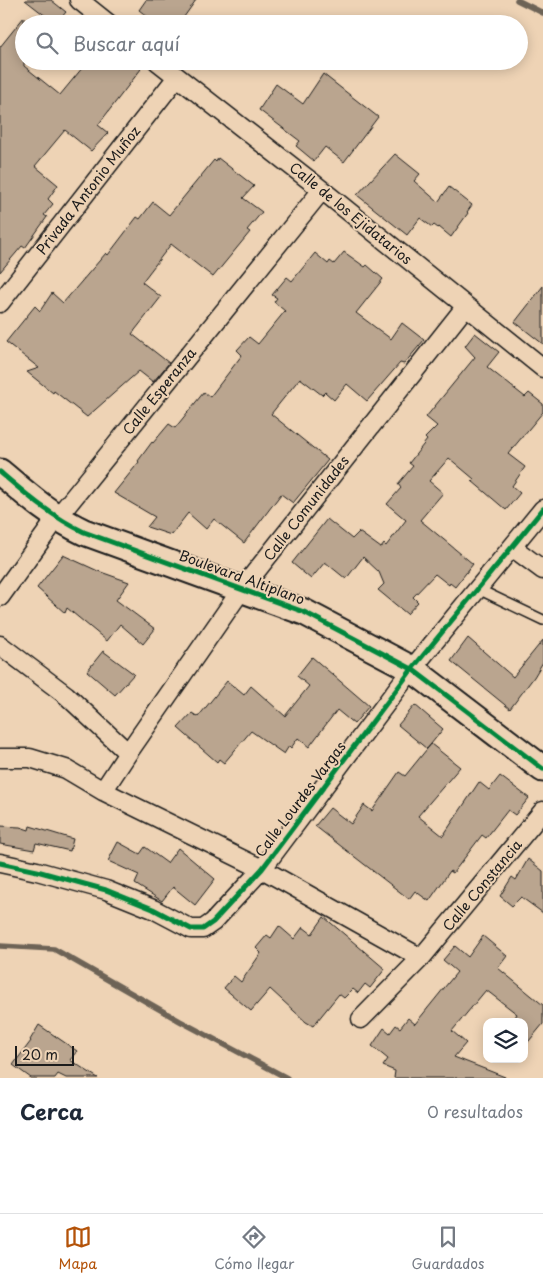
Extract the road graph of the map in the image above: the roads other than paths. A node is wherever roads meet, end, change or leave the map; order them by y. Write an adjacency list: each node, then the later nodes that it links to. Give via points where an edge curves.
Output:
1 (79, 0): 2 (street)
2 (98, 15)
3 (168, 70): 4 (street, Calle de los Ejidatarios)
4 (177, 77): 5 (street, Calle de los Ejidatarios); 6 (street, Privada Antonio Muñoz)
5 (322, 190): 7 (street, Calle de los Ejidatarios); 11 (street, Calle Esperanza)
6 (0, 303)
7 (466, 306): 8 (street, Calle de los Ejidatarios); 14 (street, Calle Comunidades)
8 (543, 368)
9 (0, 472): 11 (street, Boulevard Altiplano)
10 (543, 509): 12 (street, Calle Lourdes Vargas)
11 (57, 518): 14 (street, Boulevard Altiplano, via 84,532); 16 (street, Calle Esperanza)
12 (512, 547): 13 (street); 15 (street, Calle Lourdes Vargas)
13 (543, 570)
14 (242, 589): 19 (street, Boulevard Altiplano, via 304,612); 20 (street, Calle Comunidades)
15 (478, 589): 17 (lane); 19 (street, Calle Lourdes Vargas)
16 (0, 597)
17 (543, 620)
18 (0, 645): 20 (street, via 66,695)
19 (412, 669): 22 (street, Boulevard Altiplano); 26 (street, Calle Lourdes Vargas)
20 (128, 753): 23 (street, Calle Comunidades)
21 (0, 758): 23 (street, via 30,758 66,769)
22 (543, 769)
23 (103, 791): 26 (street)
24 (543, 811): 27 (street, Calle Constancia)
25 (0, 863): 26 (street, Calle Lourdes Vargas, via 106,890 191,928 203,928 213,922)
26 (262, 868): 27 (street)
27 (421, 958): 28 (street, Calle Constancia)
28 (361, 1019)

